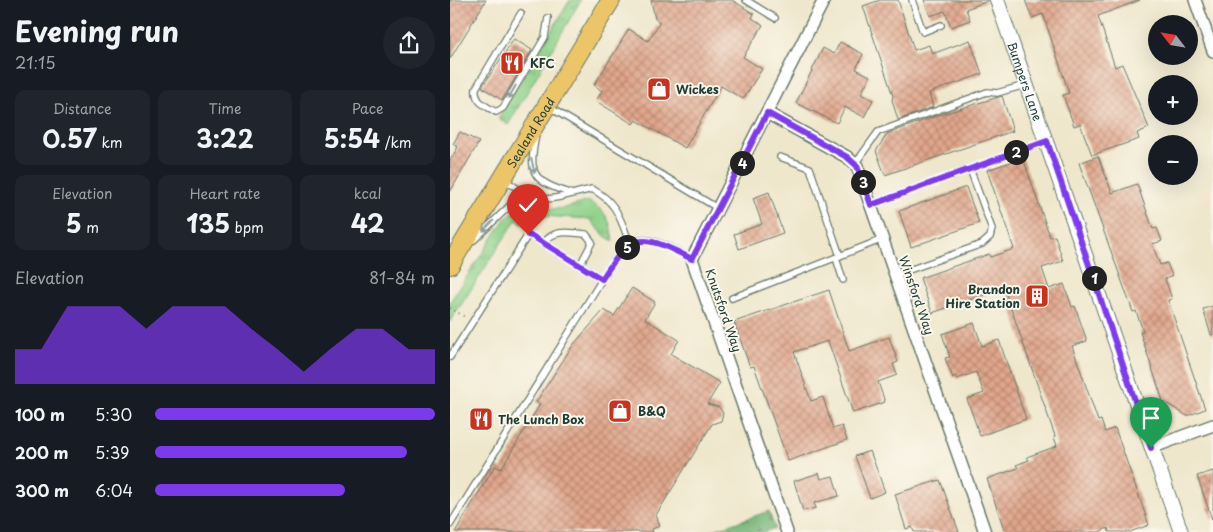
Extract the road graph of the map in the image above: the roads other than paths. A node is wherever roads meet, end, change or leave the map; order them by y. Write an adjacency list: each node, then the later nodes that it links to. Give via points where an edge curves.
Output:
1 (611, 0): 13 (main road, Sealand Road)
2 (746, 0): 9 (lane)
3 (824, 0): 14 (street, Knutsford Way)
4 (912, 0): 10 (lane, via 923,32)
5 (997, 0): 12 (street, Bumpers Lane)
6 (1195, 0): 11 (street)
7 (521, 13): 8 (lane, one-way to 7, via 545,37 503,108 496,112 478,101 476,88)
8 (548, 18)
9 (775, 18)
10 (941, 25)
11 (1213, 51)
12 (1027, 85): 15 (street, Bumpers Lane); 17 (lane, via 997,94 988,92 878,132)
13 (544, 112): 19 (main road, Sealand Road); 21 (lane, one-way to 21, via 531,161 534,173 554,188); 23 (lane)
14 (767, 113): 17 (street); 23 (street, Knutsford Way)
15 (1047, 141): 18 (lane); 37 (street, Bumpers Lane)
16 (780, 157): 27 (lane, via 810,168)
17 (855, 164): 22 (street, Winsford Way)
18 (970, 169): 22 (lane); 31 (lane, via 992,229 990,237 982,244)
19 (503, 179): 20 (lane); 29 (main road, Sealand Road)
20 (523, 193): 21 (lane, via 538,200); 29 (lane, one-way to 29)
21 (572, 193): 26 (lane, via 592,188 606,196 616,209)
22 (871, 205): 24 (street, Winsford Way)
23 (719, 208): 28 (street, Knutsford Way)
24 (883, 240): 27 (lane); 31 (street, Winsford Way)
25 (544, 243): 30 (lane); 30 (lane, via 556,232 586,234 592,242); 35 (lane, via 532,236 524,239)
26 (630, 244): 28 (lane, via 639,240 654,241); 32 (lane)
27 (838, 257): 33 (lane); 34 (lane)
28 (692, 259): 39 (street, Knutsford Way)
29 (452, 262)
30 (580, 265): 32 (lane)
31 (895, 275): 40 (street, Winsford Way)
32 (602, 279): 38 (lane)
33 (843, 280)
34 (732, 298)
35 (450, 356)
36 (1213, 425): 37 (street)
37 (1151, 448): 41 (street, Bumpers Lane)
38 (450, 525)
39 (787, 532)
40 (984, 532)
41 (1181, 532)

